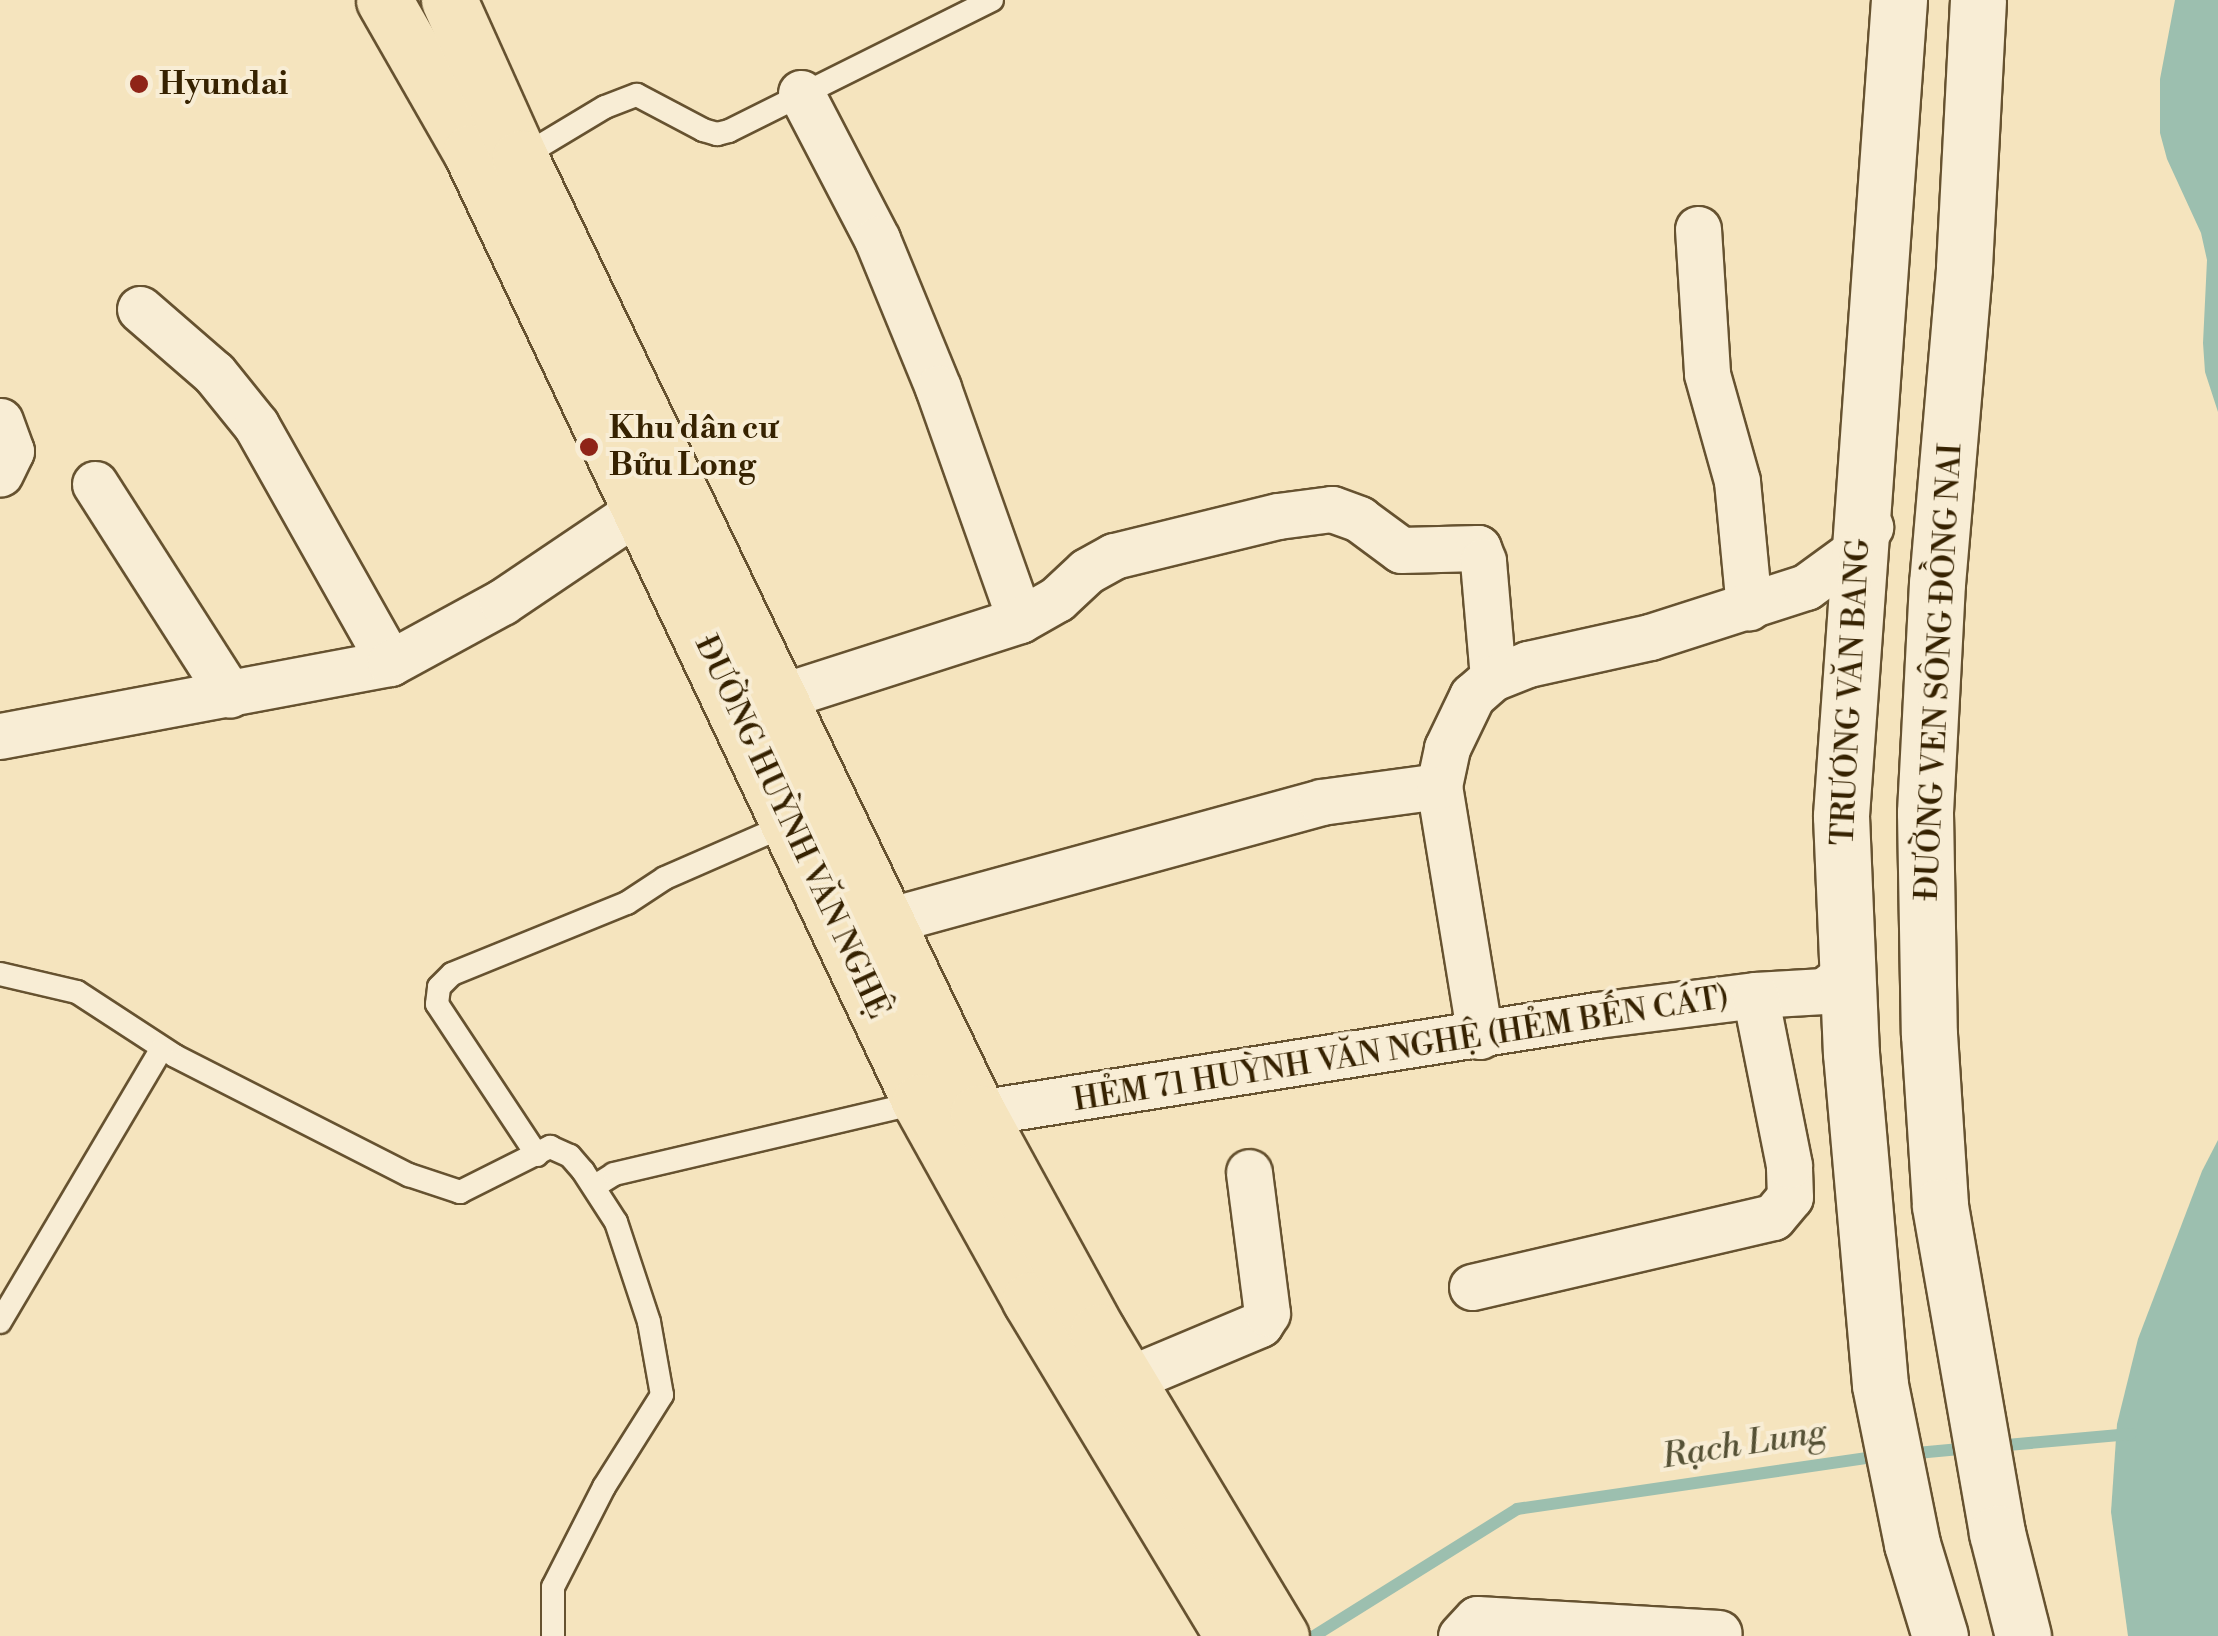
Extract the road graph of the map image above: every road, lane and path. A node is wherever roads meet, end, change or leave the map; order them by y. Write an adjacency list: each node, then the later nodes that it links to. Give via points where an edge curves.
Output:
1 (384, 0): 14 (main road, ĐƯỜNG HUỲNH VĂN NGHỆ, via 471,152)
2 (449, 0): 7 (main road, ĐƯỜNG HUỲNH VĂN NGHỆ)
3 (992, 0): 6 (lane)
4 (1899, 0): 15 (main road, TRƯƠNG VĂN BANG)
5 (1978, 0): 44 (main road, ĐƯỜNG VEN SÔNG ĐỒNG NAI, via 1925,812 1929,1034 1940,1206 1965,1367)
6 (800, 93): 7 (lane, via 718,134 636,95); 17 (street, via 884,256)
7 (520, 158): 21 (main road, ĐƯỜNG HUỲNH VĂN NGHỆ)
8 (1698, 229): 16 (street, via 1707,374 1737,481)
9 (1894, 307): 15 (street, via 1896,399 1888,486)
10 (140, 309): 18 (street, via 214,374 256,425)
11 (0, 422): 12 (street, via 11,451)
12 (0, 474)
13 (95, 484): 20 (street)
14 (642, 507): 18 (street, via 502,602); 25 (main road, ĐƯỜNG HUỲNH VĂN NGHỆ)
15 (1858, 546): 16 (street, via 1806,586); 24 (main road, TRƯƠNG VĂN BANG)
16 (1750, 606): 19 (street)
17 (1020, 620): 19 (street, via 1114,556 1332,509 1402,550 1478,548); 21 (street)
18 (390, 663): 20 (street)
19 (1492, 678): 23 (street, via 1456,725)
20 (230, 695): 22 (street)
21 (780, 697): 26 (main road, ĐƯỜNG HUỲNH VĂN NGHỆ)
22 (0, 736)
23 (1439, 786): 26 (street, via 1321,802); 29 (street)
24 (1841, 799): 28 (street, HẺM 71 HUỲNH VĂN NGHỆ (HẺM BẾN CÁT), via 1846,974 1824,991); 43 (main road, TRƯƠNG VĂN BANG, via 1851,1053 1880,1385 1906,1520)
25 (791, 823): 31 (main road, ĐƯỜNG HUỲNH VĂN NGHỆ); 33 (lane, via 665,878 627,903 452,974 440,986 437,1004)
26 (886, 921): 32 (main road, ĐƯỜNG HUỲNH VĂN NGHỆ)
27 (0, 974): 30 (lane, via 77,992)
28 (1754, 995): 29 (street, HẺM 71 HUỲNH VĂN NGHỆ (HẺM BẾN CÁT)); 36 (street, via 1789,1165 1790,1197 1773,1217)
29 (1480, 1036): 32 (street, HẺM 71 HUỲNH VĂN NGHỆ (HẺM BẾN CÁT))
30 (162, 1048): 33 (lane, via 409,1175 460,1192); 37 (lane)
31 (920, 1102): 35 (lane, via 614,1174); 40 (main road, ĐƯỜNG HUỲNH VĂN NGHỆ, via 1030,1300)
32 (978, 1113): 38 (main road, ĐƯỜNG HUỲNH VĂN NGHỆ)
33 (536, 1155): 35 (lane, via 550,1148 570,1156)
34 (1249, 1172): 38 (street, via 1267,1313 1260,1324)
35 (595, 1186): 41 (lane, via 616,1222 649,1322 662,1394 553,1588)
36 (1472, 1288)
37 (0, 1322)
38 (1126, 1380): 40 (main road, ĐƯỜNG HUỲNH VĂN NGHỆ)
39 (1720, 1632): 42 (street, via 1477,1619)
40 (1263, 1633)
41 (554, 1636)
42 (1460, 1636)
43 (1940, 1636)
44 (2023, 1636)

